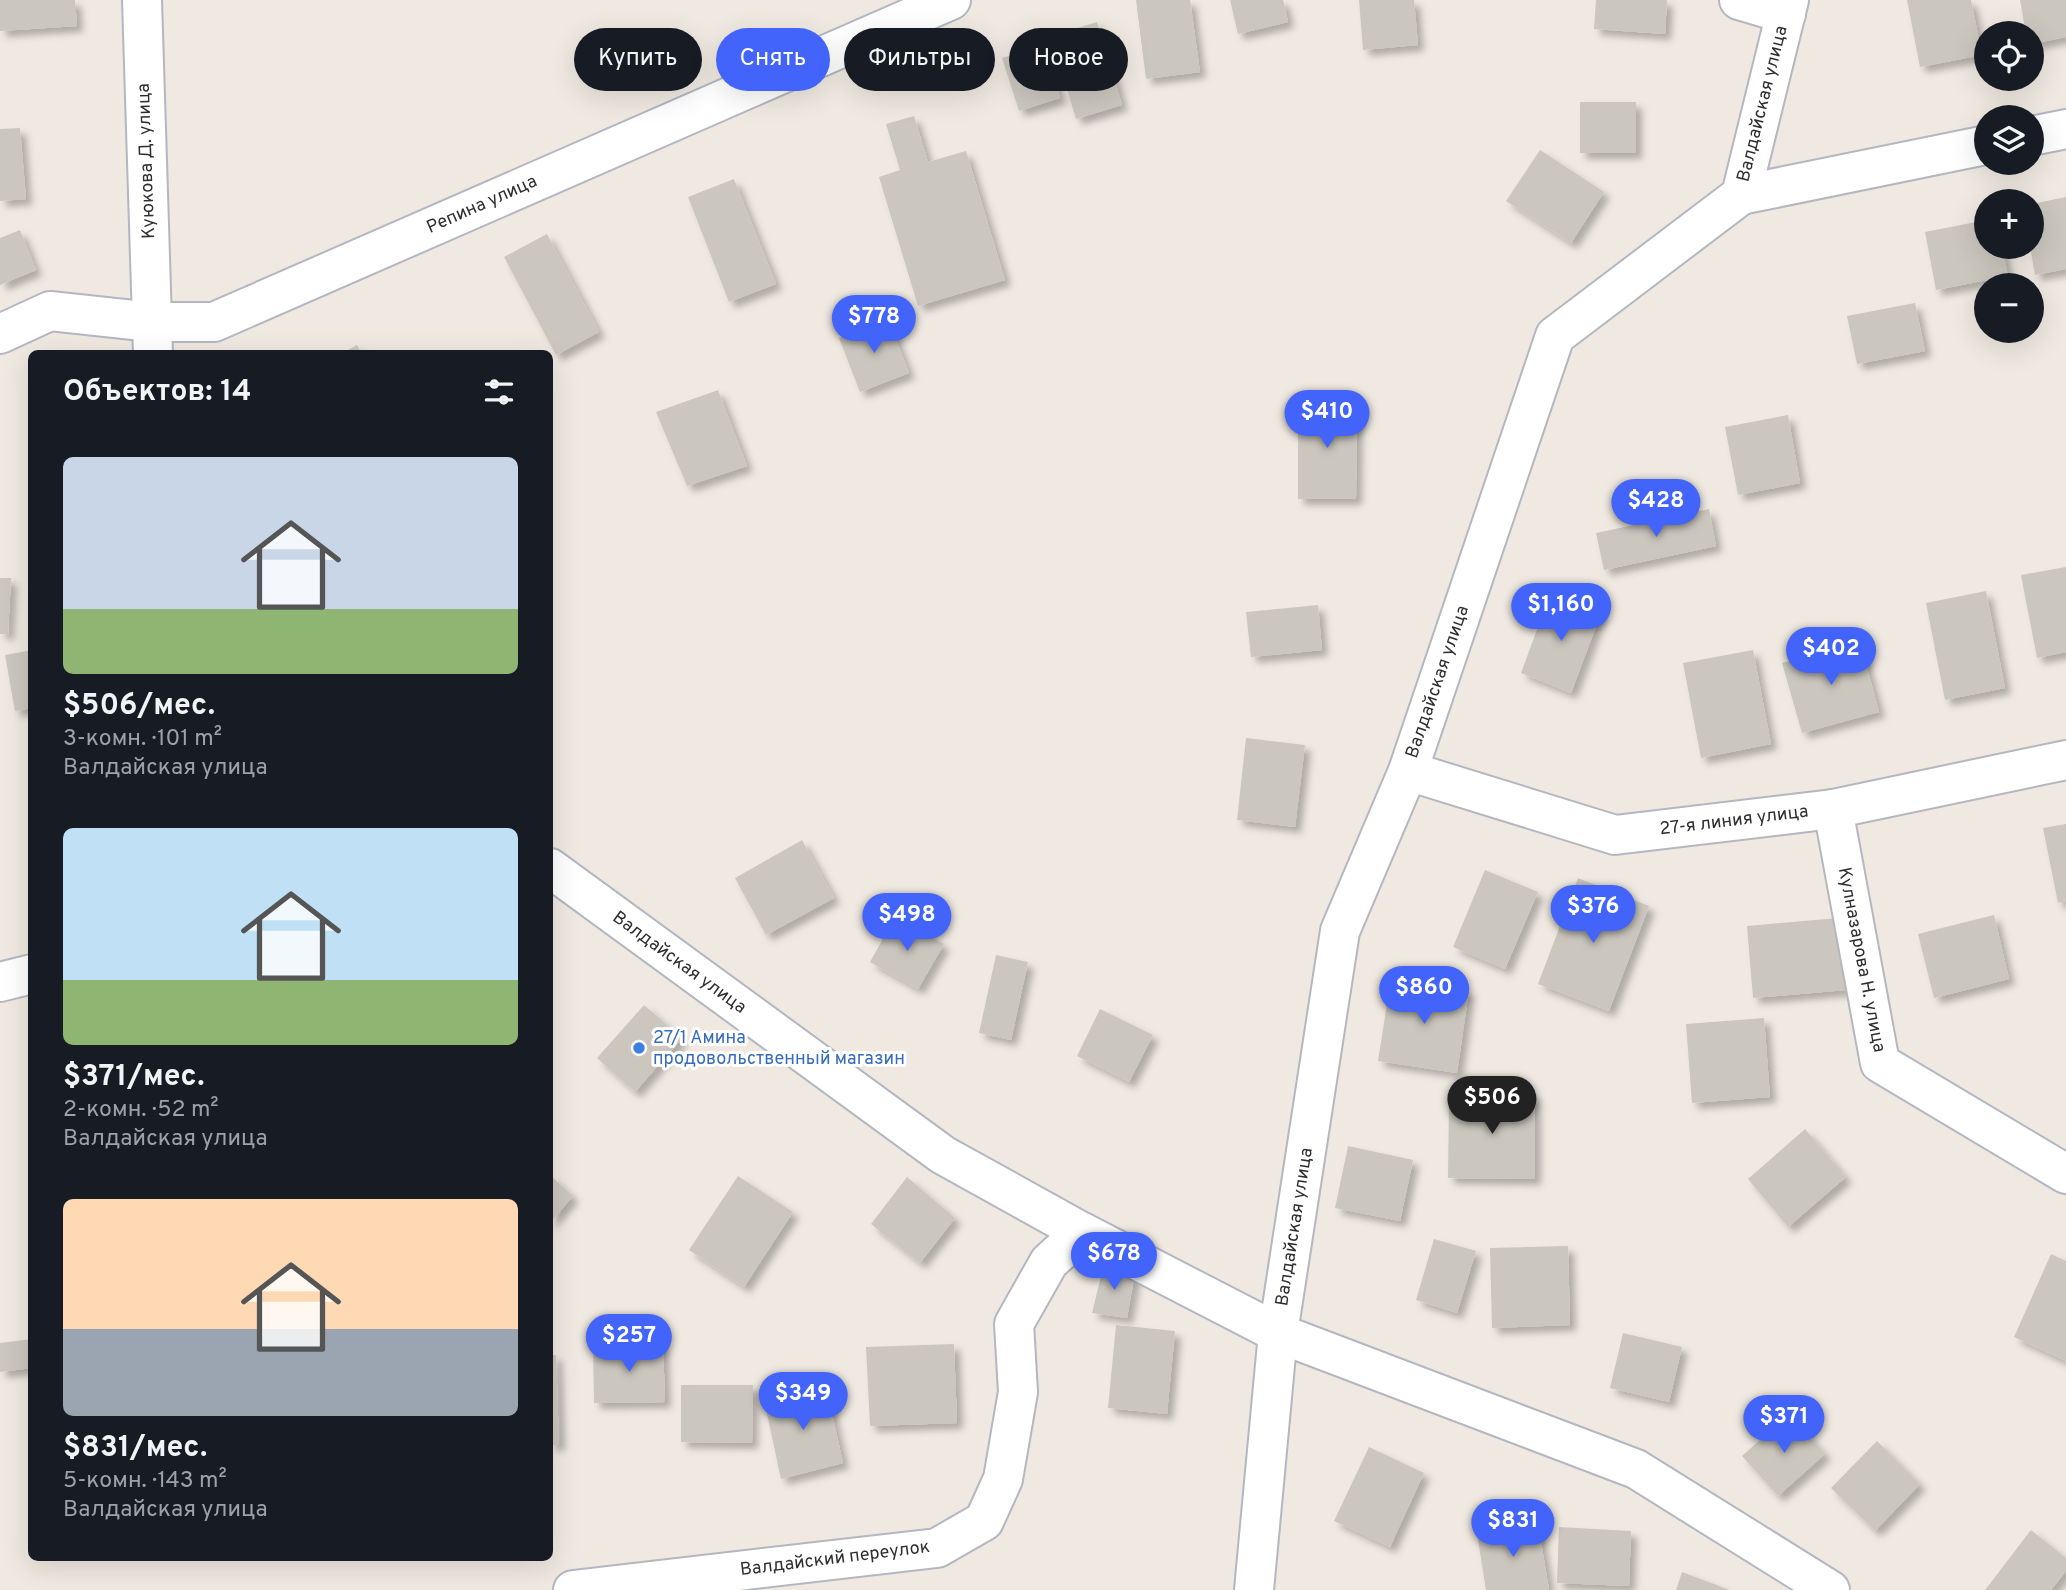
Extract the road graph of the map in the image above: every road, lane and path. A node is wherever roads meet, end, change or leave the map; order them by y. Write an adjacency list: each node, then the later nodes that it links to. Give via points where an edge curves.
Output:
1 (142, 0): 10 (street, Куюкова Д. улица)
2 (951, 0): 10 (street, Репина улица, via 214,322)
3 (1739, 0): 4 (street)
4 (1787, 7): 8 (street, Валдайская улица)
5 (2066, 128): 6 (street)
6 (2044, 133)
7 (1974, 147): 8 (street)
8 (1741, 195): 12 (street, Валдайская улица, via 1555,336)
9 (0, 334): 10 (street, Репина улица, via 50,311)
10 (153, 337)
11 (2066, 760): 13 (street, 27-я линия улица)
12 (1408, 771): 13 (street, 27-я линия улица, via 1615,835); 19 (street, Валдайская улица, via 1340,931)
13 (1833, 809): 17 (street, Кулназарова Н. улица, via 1880,1063)
14 (553, 870): 18 (street, Валдайская улица, via 943,1155)
15 (28, 975): 16 (street)
16 (0, 982)
17 (2066, 1174)
18 (1082, 1232): 19 (street, Валдайская улица); 20 (street, Валдайский переулок, via 1049,1262 1014,1324 1018,1392 1003,1479 984,1521 937,1548)
19 (1278, 1333): 21 (street, Валдайская улица); 22 (street, Валдайская улица, via 1636,1469)
20 (573, 1590)
21 (1254, 1590)
22 (1830, 1590)

